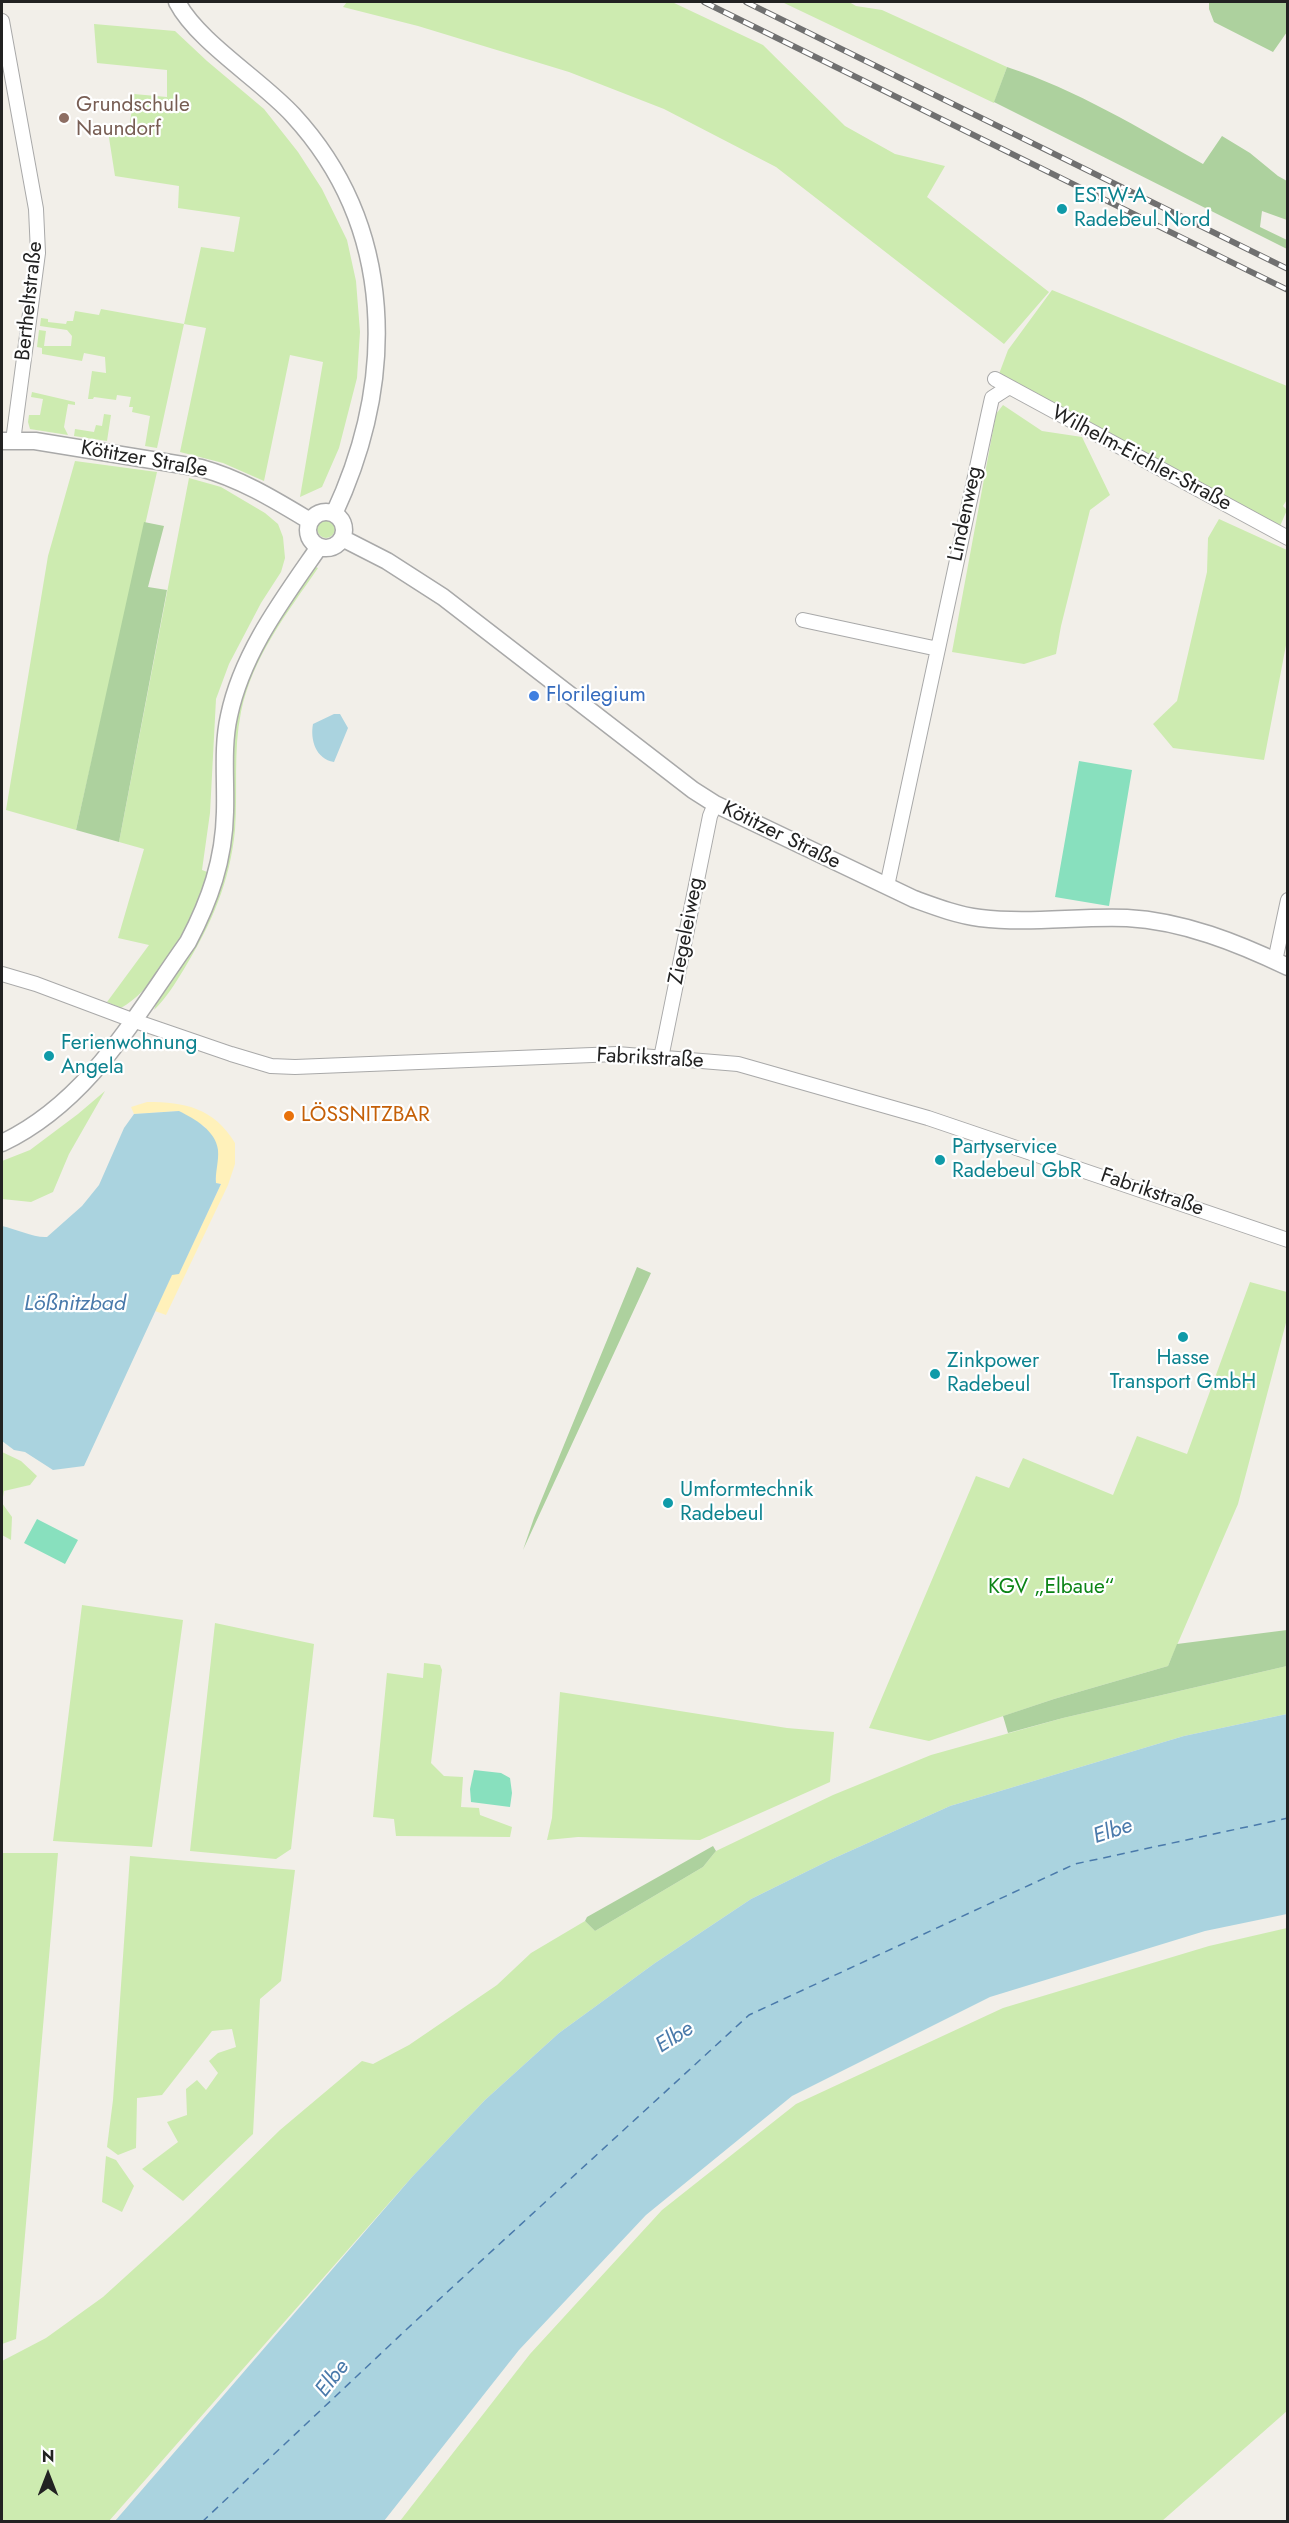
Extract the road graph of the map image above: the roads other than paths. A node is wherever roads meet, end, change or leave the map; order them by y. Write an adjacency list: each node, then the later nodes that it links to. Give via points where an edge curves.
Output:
1 (177, 2): 6 (street, via 202,33 313,138 337,174 364,237 378,312 375,373 356,458)
2 (2, 21): 5 (street, Bertheltstraße, via 36,209 38,253)
3 (995, 380): 4 (street, Wilhelm-Eichler-Straße)
4 (1009, 387): 9 (street, Wilhelm-Eichler-Straße); 12 (street, Lindenweg, via 992,398)
5 (7, 441): 7 (street, Kötitzer Straße, via 35,441 201,468 265,493)
6 (334, 514): 7 (street, via 322,512); 8 (street, via 342,523)
7 (310, 521): 10 (street, via 309,537)
8 (342, 538): 10 (street, via 335,546); 13 (street, Kötitzer Straße, via 443,597)
9 (1287, 538)
10 (318, 547): 18 (street, via 271,619 235,692 225,748 222,849 210,896 188,942)
11 (803, 620): 12 (street)
12 (938, 649): 14 (street, Lindenweg)
13 (715, 804): 14 (street, Kötitzer Straße); 19 (street, Ziegeleiweg)
14 (887, 886): 16 (street, Kötitzer Straße, via 946,911 982,918 1152,922 1218,938)
15 (1287, 900): 16 (street)
16 (1281, 964)
17 (2, 974): 18 (street, Fabrikstraße)
18 (132, 1020): 19 (street, Fabrikstraße, via 241,1057 288,1068 616,1054); 20 (street, via 73,1095 34,1126)
19 (661, 1058): 21 (street, Fabrikstraße, via 738,1064 902,1110)
20 (2, 1143)
21 (1287, 1240)

